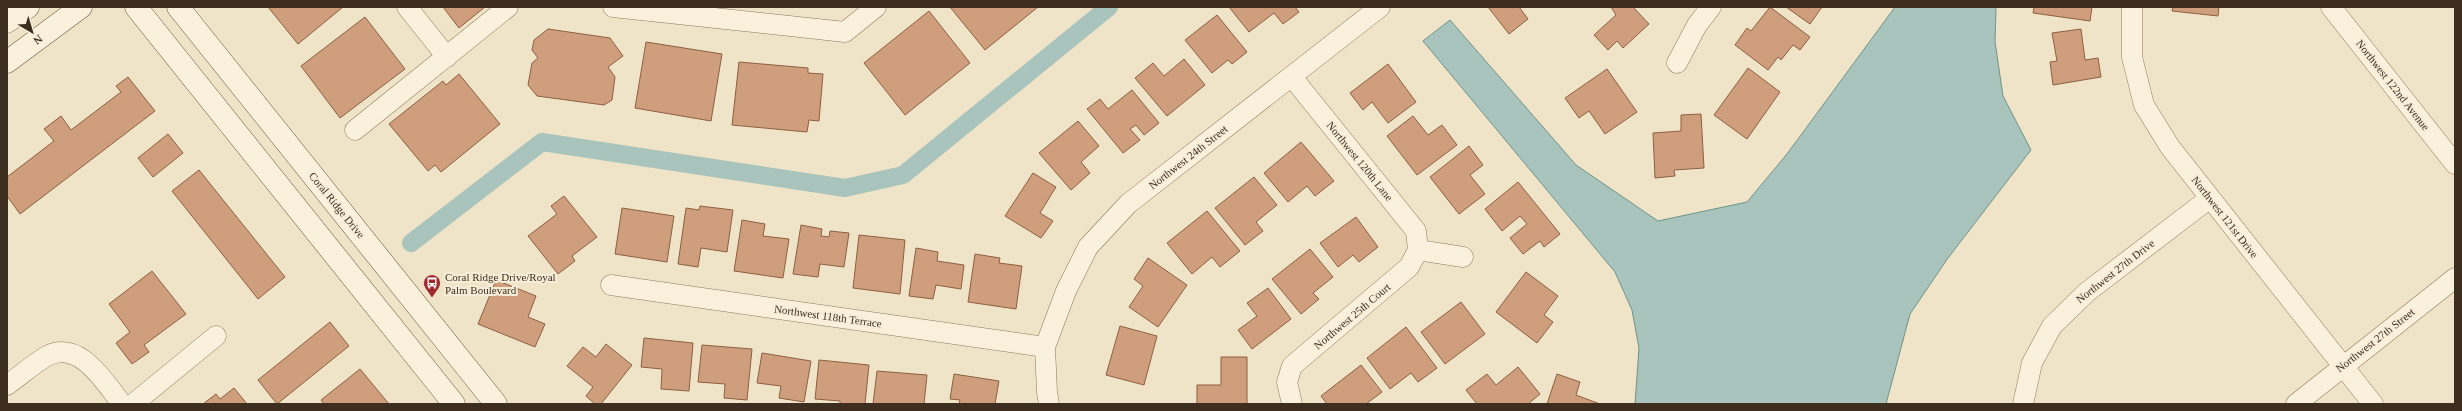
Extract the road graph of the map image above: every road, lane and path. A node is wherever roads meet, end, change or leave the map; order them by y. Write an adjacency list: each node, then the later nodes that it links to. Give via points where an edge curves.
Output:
1 (28, 7): 13 (main road)
2 (81, 7): 15 (main road)
3 (136, 7): 31 (main road)
4 (178, 7): 32 (main road, Coral Ridge Drive)
5 (407, 7): 14 (street)
6 (508, 7): 14 (street)
7 (613, 7): 8 (street, via 844,32)
8 (876, 7)
9 (1380, 7): 17 (street, Northwest 24th Street)
10 (1711, 7): 16 (street, via 1697,25)
11 (2132, 7): 20 (street, Northwest 121st Drive, via 2132,57 2144,105 2170,147)
12 (2331, 7): 19 (street, Northwest 122nd Avenue)
13 (7, 22)
14 (447, 57): 18 (street)
15 (7, 62)
16 (1677, 63)
17 (1292, 77): 21 (street, Northwest 120th Lane, via 1416,230); 26 (street, Northwest 24th Street, via 1128,204 1088,247 1066,291)
18 (355, 130)
19 (2455, 164)
20 (2210, 198): 27 (street, Northwest 121st Drive); 35 (street, Northwest 27th Drive, via 2087,292 2052,326 2032,363)
21 (1418, 250): 22 (street); 34 (street, Northwest 25th Court, via 1409,267 1292,366 1287,382)
22 (1463, 257)
23 (2455, 278): 27 (street, Northwest 27th Street)
24 (611, 285): 26 (street, Northwest 118th Terrace)
25 (216, 336): 30 (street)
26 (1045, 347): 33 (street)
27 (2343, 366): 36 (street, Northwest 27th Street); 37 (street, Northwest 121st Drive)
28 (7, 385): 29 (street, via 48,356 68,352 86,360)
29 (122, 404)
30 (133, 404)
31 (454, 404)
32 (496, 404)
33 (1049, 404)
34 (1292, 404)
35 (2023, 404)
36 (2296, 404)
37 (2373, 404)

